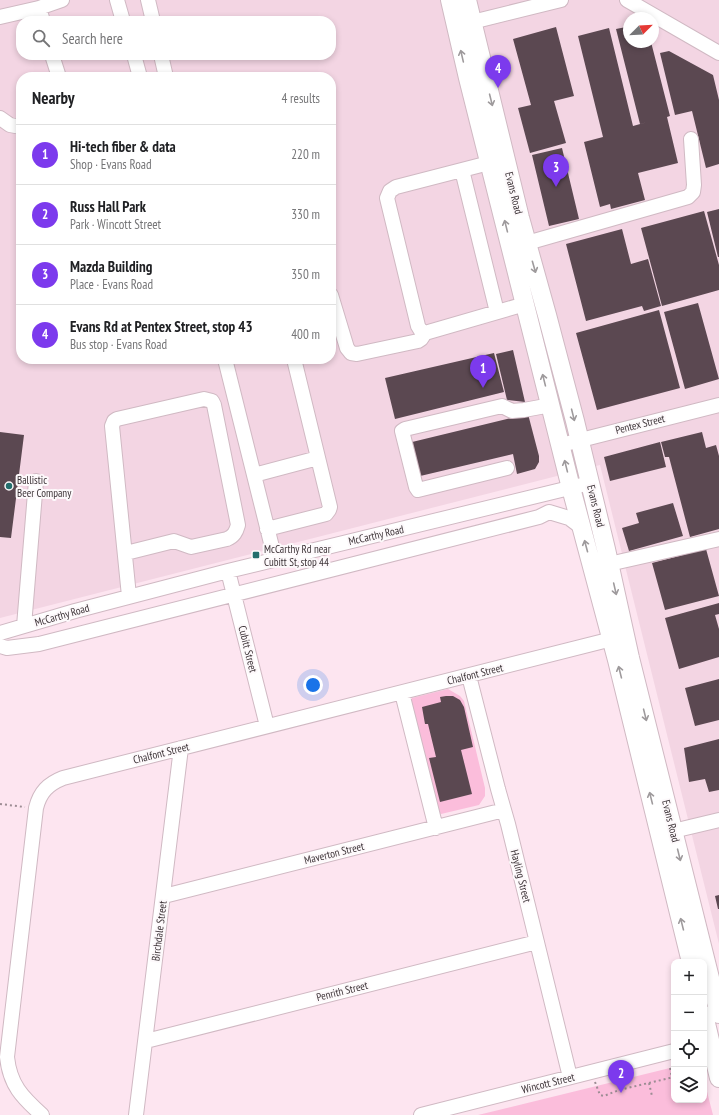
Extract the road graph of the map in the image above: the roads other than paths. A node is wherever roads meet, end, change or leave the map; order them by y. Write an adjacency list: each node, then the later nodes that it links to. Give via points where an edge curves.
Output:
1 (117, 0): 11 (street)
2 (148, 0): 12 (street)
3 (450, 0): 14 (main road, Evans Road)
4 (467, 0): 14 (main road, Evans Road)
5 (561, 0): 14 (street)
6 (627, 0): 15 (street)
7 (58, 1): 8 (street)
8 (41, 15): 10 (street)
9 (16, 16): 13 (street)
10 (20, 16)
11 (122, 16)
12 (152, 16)
13 (0, 17)
14 (464, 24): 25 (main road, Evans Road, one-way to 14); 27 (main road, Evans Road, one-way to 27)
15 (719, 53)
16 (54, 60): 19 (street)
17 (135, 60): 20 (street)
18 (162, 60): 21 (street)
19 (57, 72)
20 (139, 72)
21 (165, 72)
22 (0, 118): 23 (street)
23 (16, 127)
24 (690, 139): 27 (street, via 694,185 693,192 688,198)
25 (489, 162): 26 (street); 28 (main road, Evans Road, one-way to 25)
26 (462, 170): 30 (street); 31 (street, via 396,187 390,191 388,198 418,326)
27 (527, 244): 36 (main road, Evans Road, one-way to 36)
28 (525, 304): 30 (street); 34 (main road, Evans Road, one-way to 28)
29 (336, 312): 31 (street, via 347,348 351,353 357,354 418,341)
30 (497, 312): 31 (street)
31 (425, 333)
32 (226, 364): 40 (street)
33 (295, 364): 38 (street)
34 (551, 405): 37 (main road, Evans Road); 39 (street, via 512,411 502,406 402,431 418,490)
35 (719, 405): 36 (street, Pentex Street)
36 (579, 440): 37 (street, Pentex Street); 42 (main road, Evans Road)
37 (561, 445): 43 (main road, Evans Road, one-way to 37)
38 (318, 458): 40 (street); 45 (street, via 329,510 326,514)
39 (507, 468)
40 (254, 475): 45 (street)
41 (36, 481): 53 (street)
42 (590, 483): 43 (street, McCarthy Road); 49 (main road, Evans Road)
43 (571, 488): 44 (main road, Evans Road); 48 (street, McCarthy Road)
44 (581, 527): 51 (street, McCarthy Road, via 570,518 549,512 538,517); 55 (main road, Evans Road, one-way to 44)
45 (267, 529): 48 (street)
46 (719, 539): 49 (street)
47 (126, 553): 47 (street, via 112,426 114,421 204,399 212,401 238,525 236,532 227,539 192,547 174,541); 52 (street)
48 (276, 559): 50 (street, McCarthy Road)
49 (609, 564): 64 (main road, Evans Road, one-way to 64)
50 (228, 571): 51 (street, Cubitt Street); 52 (street, McCarthy Road)
51 (234, 594): 56 (street, McCarthy Road, via 40,644 7,648); 59 (street, Cubitt Street)
52 (129, 596): 53 (street, McCarthy Road)
53 (24, 626): 54 (street, McCarthy Road)
54 (0, 633)
55 (612, 639): 57 (street, Chalfont Street); 67 (main road, Evans Road, one-way to 55)
56 (0, 646)
57 (469, 676): 58 (street, Chalfont Street); 61 (street, Hayling Street)
58 (402, 692): 59 (street, Chalfont Street); 63 (street)
59 (267, 726): 60 (street, Chalfont Street)
60 (181, 748): 65 (street, Birchdale Street); 75 (street, Chalfont Street, via 56,780 43,790 38,799 7,1057 8,1068 20,1094)
61 (504, 810): 63 (street, Maverton Street); 66 (street, Hayling Street)
62 (719, 820): 64 (street)
63 (436, 828): 65 (street, Maverton Street)
64 (673, 831): 68 (main road, Evans Road, one-way to 68)
65 (164, 896): 70 (street, Birchdale Street)
66 (537, 942): 70 (street, Penrith Street); 73 (street, Hayling Street)
67 (690, 959)
68 (719, 1014)
69 (707, 1026): 71 (main road)
70 (146, 1041): 76 (street, Birchdale Street)
71 (711, 1041): 74 (main road)
72 (671, 1052): 73 (street, Wincott Street)
73 (570, 1077): 77 (street, Wincott Street)
74 (719, 1078)
75 (42, 1115)
76 (136, 1115)
77 (421, 1115)

